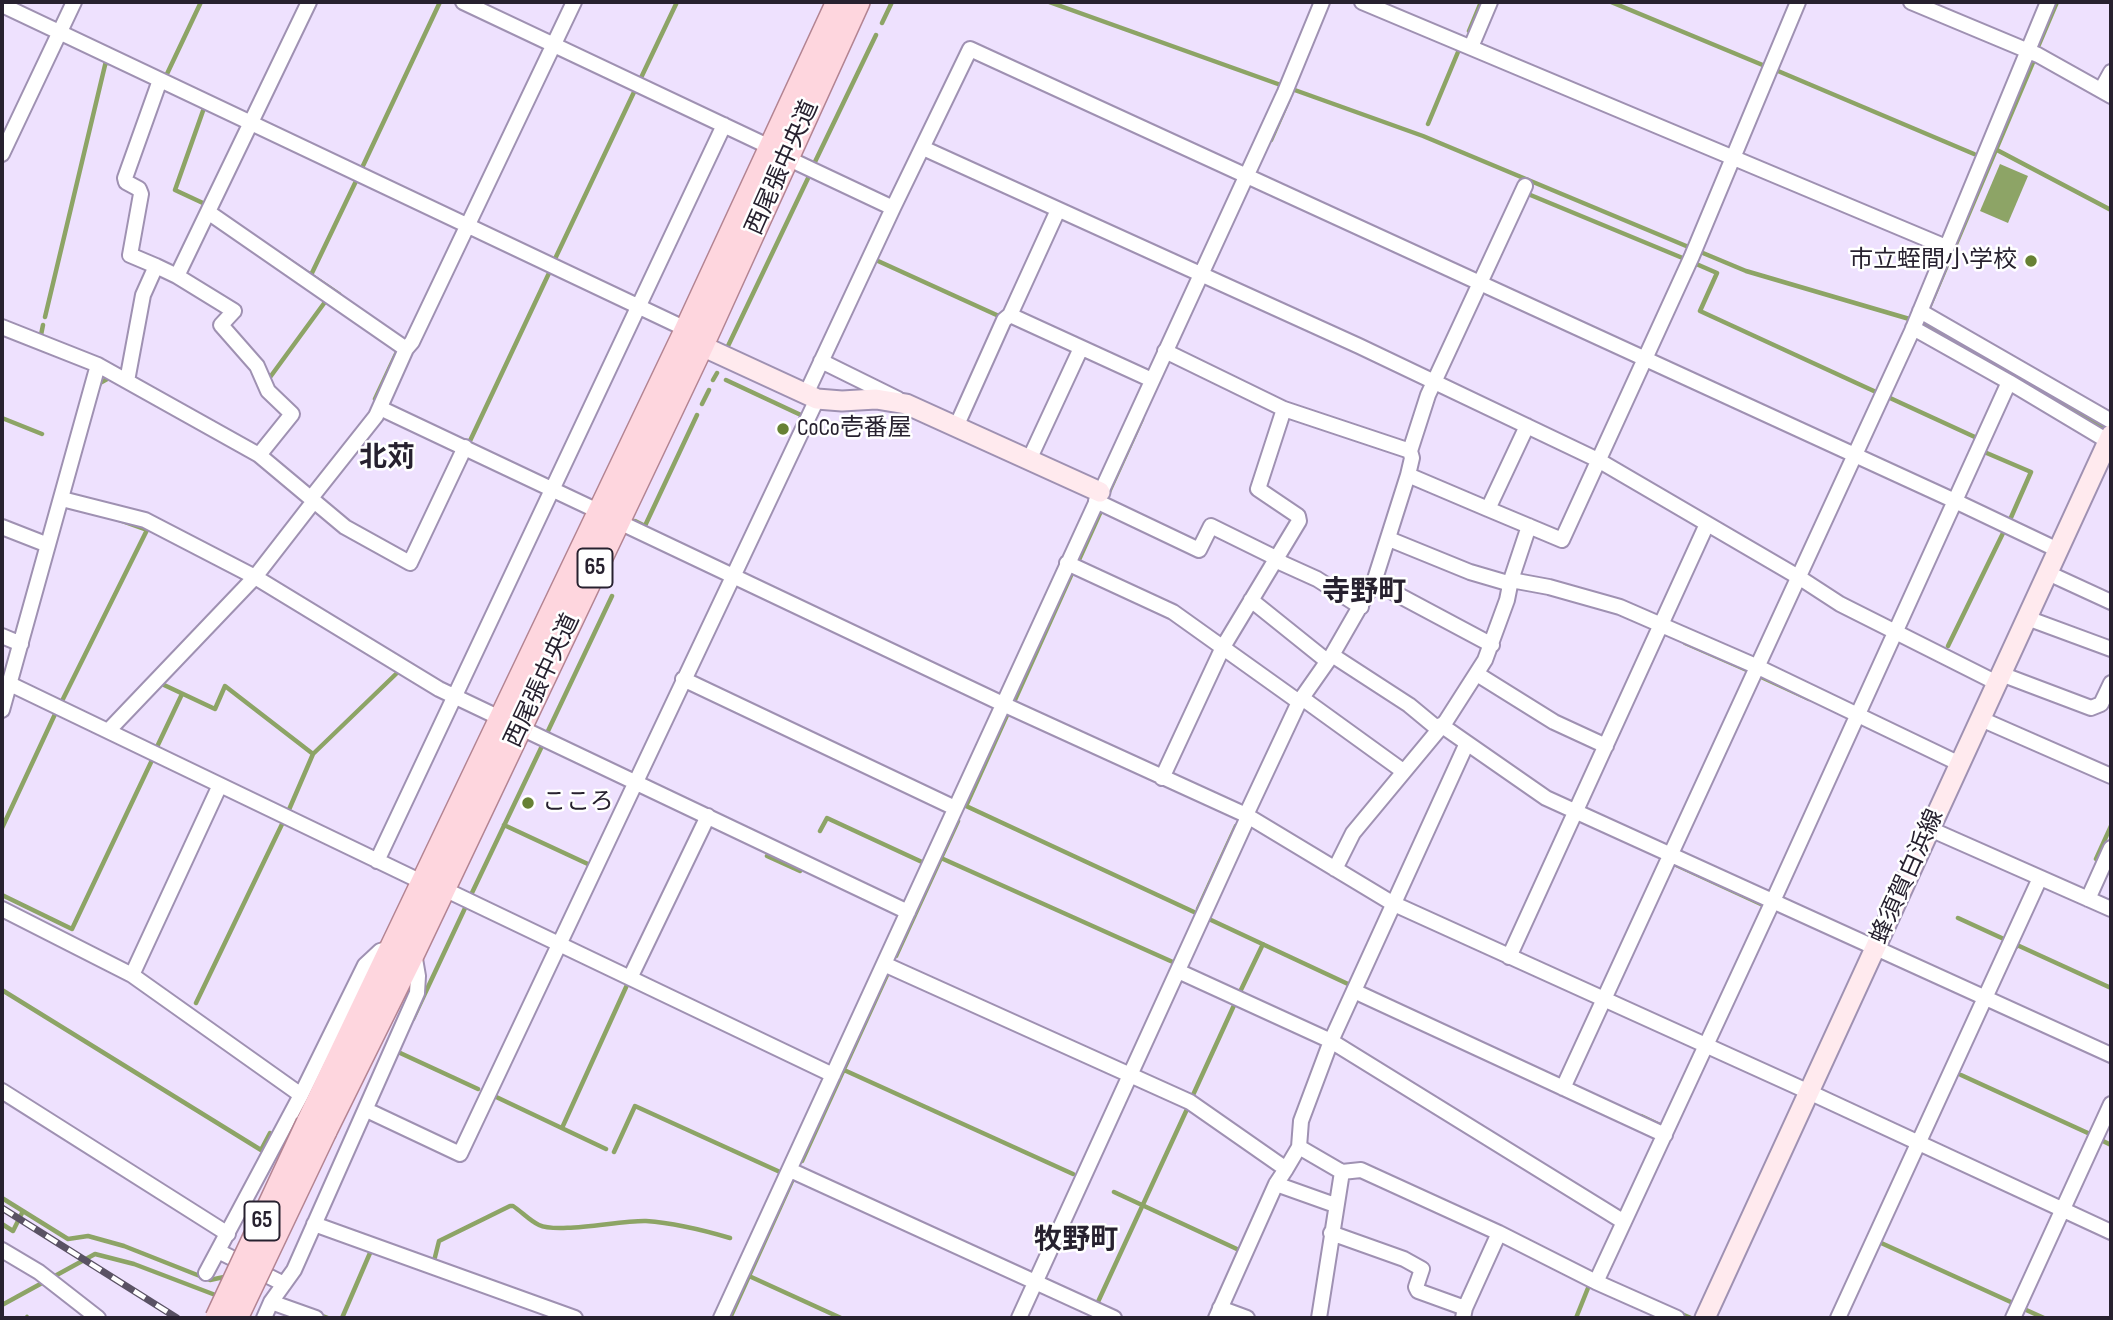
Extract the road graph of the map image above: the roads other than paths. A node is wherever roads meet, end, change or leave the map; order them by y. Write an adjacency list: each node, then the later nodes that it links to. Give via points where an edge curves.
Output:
1 (74, 2): 14 (street)
2 (309, 2): 21 (street)
3 (463, 2): 15 (street)
4 (574, 2): 15 (street)
5 (838, 2): 24 (main road, 西尾張中央道 / 65)
6 (858, 2): 24 (main road, 西尾張中央道 / 65)
7 (1322, 2): 27 (street)
8 (1362, 2): 16 (street)
9 (1490, 2): 16 (street)
10 (1798, 2): 26 (street)
11 (2048, 2): 17 (street)
12 (1918, 3): 17 (street)
13 (2, 5): 14 (street)
14 (59, 33): 19 (street); 25 (street)
15 (554, 45): 22 (street); 32 (street)
16 (1471, 47): 26 (street)
17 (2028, 51): 20 (street); 33 (street)
18 (2111, 72): 20 (street)
19 (160, 80): 21 (street); 34 (street, via 125,178 141,194 131,254)
20 (2106, 93)
21 (251, 123): 31 (street); 32 (street)
22 (724, 125): 24 (street); 38 (street)
23 (923, 148): 27 (street, via 970,49); 29 (street); 30 (street)
24 (780, 153): 29 (street); 42 (main road, 西尾張中央道 / 65)
25 (2, 154)
26 (1733, 157): 33 (street); 46 (street)
27 (1247, 176): 35 (street); 37 (street)
28 (1525, 186): 37 (street)
29 (893, 208): 47 (street)
30 (1058, 210): 35 (street); 39 (street)
31 (208, 212): 36 (street); 44 (street)
32 (467, 226): 38 (street); 44 (street)
33 (1947, 247): 40 (street)
34 (156, 266): 36 (street); 50 (street, via 143,295)
35 (1201, 274): 45 (street); 51 (street)
36 (177, 276): 63 (street, via 234,311 221,325 257,366 268,391 292,414)
37 (1481, 283): 46 (street); 51 (street)
38 (638, 306): 42 (street); 68 (street)
39 (1010, 315): 43 (street); 59 (street)
40 (1917, 320): 52 (street); 57 (street); 64 (street)
41 (2, 327): 48 (street)
42 (690, 337): 53 (main road); 74 (main road, 西尾張中央道 / 65)
43 (1081, 348): 49 (street); 65 (street)
44 (406, 349): 55 (street)
45 (1165, 351): 49 (street); 56 (street)
46 (1645, 358): 64 (street); 66 (street)
47 (821, 361): 53 (street); 54 (street)
48 (98, 365): 50 (street); 70 (street)
49 (1152, 380): 69 (street)
50 (127, 381): 63 (street)
51 (1434, 382): 58 (street); 62 (street)
52 (2009, 382): 60 (street); 72 (street)
53 (811, 396): 54 (main road); 84 (street)
54 (906, 404): 59 (main road)
55 (380, 408): 61 (street); 71 (street)
56 (1284, 409): 62 (street); 81 (street, via 1258,489 1299,521)
57 (2111, 421)
58 (1527, 426): 66 (street); 73 (street)
59 (956, 427): 65 (main road)
60 (2110, 440): 80 (main road, 蜂須賀白浜線)
61 (465, 447): 68 (street); 71 (street, via 411,563 345,527)
62 (1410, 451): 67 (street)
63 (259, 455): 71 (street)
64 (1856, 455): 72 (street); 86 (street)
65 (1029, 460): 69 (main road)
66 (1598, 460): 75 (street); 76 (street, via 1562,540)
67 (1408, 475): 73 (street); 78 (street)
68 (552, 489): 74 (street); 107 (street)
69 (1098, 496): 81 (street, via 1199,550 1211,526); 82 (street)
70 (62, 499): 79 (street); 85 (street, via 145,520)
71 (312, 499): 85 (street)
72 (1955, 500): 80 (street); 94 (street)
73 (1488, 509): 76 (street)
74 (609, 516): 84 (street); 113 (main road, 西尾張中央道 / 65)
75 (1707, 524): 86 (street); 93 (street)
76 (1529, 526): 88 (street)
77 (2, 527): 79 (street)
78 (1389, 539): 87 (street); 88 (street, via 1470,572)
79 (48, 545): 96 (street)
80 (2058, 550): 83 (main road, 蜂須賀白浜線)
81 (1275, 559): 89 (street); 91 (street)
82 (1067, 563): 98 (street, via 1173,611); 109 (street)
83 (2048, 573): 90 (street); 92 (main road, 蜂須賀白浜線)
84 (732, 576): 103 (street); 109 (street)
85 (256, 577): 107 (street); 115 (street)
86 (1800, 578): 94 (street); 101 (street)
87 (1374, 582): 91 (street); 97 (street)
88 (1511, 582): 93 (street, via 1599,600); 97 (street)
89 (1251, 600): 98 (street); 100 (street)
90 (2111, 602)
91 (1361, 607): 100 (street)
92 (2027, 618): 99 (street); 104 (main road, 蜂須賀白浜線)
93 (1662, 625): 101 (street); 117 (street)
94 (1894, 633): 104 (street); 111 (street)
95 (2, 636): 96 (street)
96 (21, 644): 106 (street)
97 (1492, 645): 102 (street)
98 (1223, 647): 108 (street); 121 (street)
99 (2111, 649)
100 (1329, 658): 108 (street); 114 (street)
101 (1758, 667): 111 (street); 130 (street)
102 (1477, 674): 114 (street); 117 (street, via 1553,722)
103 (683, 679): 122 (street); 124 (street)
104 (1999, 679): 105 (street, via 2091,708 2101,704); 112 (main road, 蜂須賀白浜線)
105 (2111, 683)
106 (10, 684): 110 (street); 115 (street)
107 (455, 696): 113 (street); 131 (street)
108 (1300, 700): 119 (street); 127 (street)
109 (1005, 705): 121 (street); 124 (street)
110 (2, 710)
111 (1858, 715): 118 (street); 136 (street)
112 (1980, 719): 118 (main road, 蜂須賀白浜線); 120 (street)
113 (511, 723): 122 (street); 134 (main road, 西尾張中央道 / 65)
114 (1440, 727): 116 (street); 119 (street)
115 (108, 731): 123 (street)
116 (1467, 743): 125 (street, via 1546,798); 137 (street)
117 (1606, 746): 125 (street)
118 (1960, 764): 128 (main road, 蜂須賀白浜線)
119 (1403, 771): 132 (street, via 1353,833)
120 (2111, 776)
121 (1162, 778): 127 (street)
122 (635, 781): 126 (street); 141 (street)
123 (220, 785): 131 (street); 147 (street)
124 (955, 808): 140 (street)
125 (1577, 812): 130 (street); 144 (street)
126 (708, 816): 140 (street); 148 (street)
127 (1247, 816): 132 (street); 146 (street)
128 (1930, 829): 133 (street); 142 (main road, 蜂須賀白浜線)
129 (2111, 848): 135 (street)
130 (1671, 854): 136 (street); 151 (street)
131 (377, 861): 134 (street)
132 (1335, 869): 137 (street)
133 (2040, 878): 135 (street); 150 (street)
134 (434, 886): 141 (street); 143 (main road, 西尾張中央道 / 65)
135 (2088, 899): 139 (street)
136 (1773, 901): 142 (street); 153 (street)
137 (1392, 904): 144 (street); 149 (street)
138 (2, 909): 147 (street)
139 (2111, 909)
140 (908, 912): 145 (street)
141 (559, 944): 148 (street); 162 (street, via 460,1154)
142 (1876, 948): 150 (street); 159 (main road, 蜂須賀白浜線)
143 (404, 949): 160 (street, via 380,951 365,965); 163 (main road, 西尾張中央道 / 65); 174 (street, via 418,976 417,993)
144 (1509, 957): 151 (street)
145 (884, 964): 155 (street); 156 (street)
146 (1178, 971): 152 (street); 156 (street)
147 (132, 975): 160 (street)
148 (630, 978): 155 (street)
149 (1354, 991): 152 (street); 157 (street)
150 (1986, 996): 154 (street); 165 (street)
151 (1604, 999): 153 (street); 157 (street)
152 (1331, 1041): 166 (street, via 1301,1121); 173 (street)
153 (1706, 1046): 159 (street); 164 (street)
154 (2111, 1055)
155 (833, 1075): 168 (street)
156 (1130, 1075): 167 (street, via 1190,1102); 182 (street)
157 (1563, 1088): 164 (street)
158 (2, 1091): 178 (street)
159 (1809, 1093): 165 (street); 199 (main road, 蜂須賀白浜線)
160 (301, 1095): 178 (street)
161 (2111, 1104): 172 (street)
162 (373, 1113)
163 (316, 1127): 189 (main road, 西尾張中央道 / 65, bridge); 190 (main road, 西尾張中央道 / 65, bridge)
164 (1665, 1135): 173 (street)
165 (1918, 1143): 172 (street); 200 (street)
166 (1299, 1147): 167 (street); 169 (street)
167 (1286, 1169): 170 (street)
168 (790, 1170): 182 (street); 193 (street)
169 (1342, 1172): 171 (street); 177 (street, via 1361,1170)
170 (1276, 1184): 171 (street); 186 (street)
171 (1335, 1205): 176 (street)
172 (2063, 1211): 175 (street); 201 (street)
173 (1624, 1222): 183 (street)
174 (314, 1224): 184 (street); 192 (street)
175 (2111, 1232)
176 (1331, 1233): 187 (street, via 1422,1269 1418,1292); 197 (street)
177 (1499, 1233): 183 (street); 187 (street)
178 (228, 1234): 180 (street)
179 (2, 1250): 188 (street)
180 (218, 1251): 181 (street); 184 (street)
181 (206, 1273)
182 (1035, 1282): 194 (street); 195 (street)
183 (1596, 1282): 198 (street)
184 (284, 1284): 185 (street)
185 (268, 1308): 191 (street)
186 (1218, 1313): 196 (street)
187 (1464, 1313)
188 (98, 1318)
189 (217, 1318)
190 (236, 1318)
191 (316, 1318)
192 (575, 1318)
193 (722, 1318)
194 (1018, 1318)
195 (1114, 1318)
196 (1247, 1318)
197 (1319, 1318)
198 (1677, 1318)
199 (1705, 1318)
200 (1838, 1318)
201 (2013, 1318)

